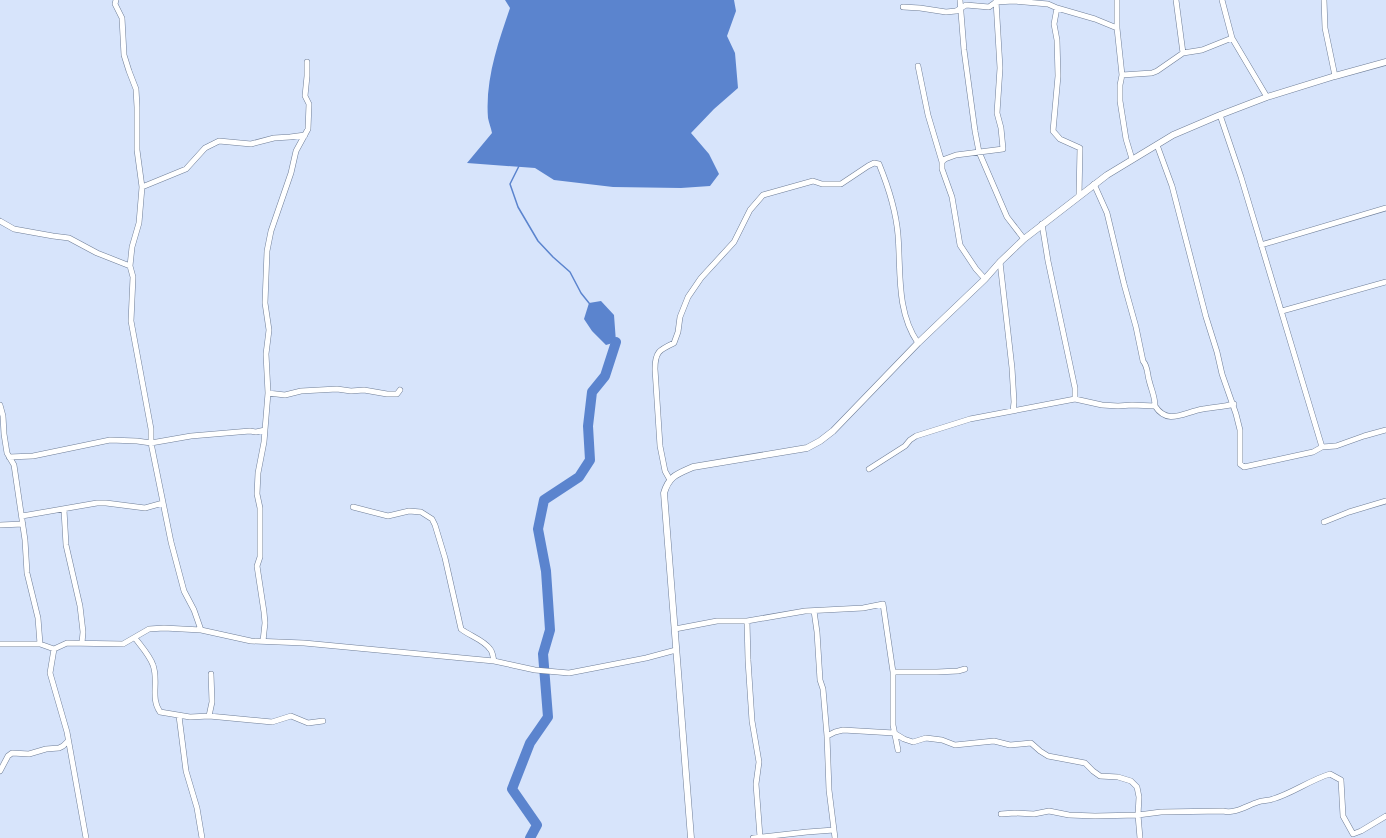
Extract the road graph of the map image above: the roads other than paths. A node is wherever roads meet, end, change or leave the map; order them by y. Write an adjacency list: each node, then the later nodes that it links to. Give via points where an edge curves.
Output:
1 (116, 0): 28 (street, via 115,4 122,18 124,55 136,89 137,150)
2 (960, 0): 10 (street)
3 (1117, 0): 12 (street)
4 (1176, 0): 14 (street)
5 (1222, 0): 13 (street)
6 (1324, 0): 19 (street, via 1325,28)
7 (996, 1): 8 (street); 10 (street, via 989,7); 24 (street, via 1000,68 997,114 1003,149)
8 (1048, 2): 11 (street)
9 (903, 7): 10 (street, via 946,12 956,11)
10 (961, 7): 24 (street, via 964,50)
11 (1057, 8): 12 (street); 29 (street, via 1054,24 1058,76 1053,131 1060,139 1080,148)
12 (1117, 28): 18 (street)
13 (1232, 38): 14 (street, via 1202,50); 20 (street)
14 (1183, 53): 18 (street, via 1152,73)
15 (307, 62): 22 (street, via 305,96 309,104 309,118)
16 (1386, 62): 19 (street)
17 (918, 66): 26 (street, via 928,115)
18 (1122, 75): 25 (street, via 1120,101 1126,140)
19 (1336, 76): 20 (street)
20 (1267, 97): 21 (street)
21 (1220, 115): 23 (street, via 1173,135); 34 (street)
22 (305, 135): 28 (street, via 274,138 250,144 219,141 205,148 186,169); 42 (street, via 296,151 267,251 265,303 269,330 266,354)
23 (1157, 145): 25 (street); 44 (street, via 1172,186 1222,374)
24 (979, 152): 26 (street, via 951,157); 33 (street, via 1007,217)
25 (1132, 159): 27 (street)
26 (942, 162): 37 (street, via 952,197 960,245)
27 (1094, 184): 29 (street); 46 (street, via 1107,212)
28 (142, 187): 36 (street, via 139,223 132,246)
29 (1079, 195): 32 (street)
30 (1386, 208): 34 (street)
31 (0, 221): 36 (street, via 14,229 69,238)
32 (1042, 224): 33 (street); 43 (street, via 1075,388)
33 (1024, 239): 35 (street)
34 (1261, 244): 39 (street)
35 (1000, 262): 37 (street); 47 (street, via 1012,368)
36 (130, 266): 51 (street, via 133,277 131,321 152,429)
37 (985, 279): 40 (street)
38 (1386, 282): 39 (street)
39 (1282, 311): 52 (street)
40 (918, 343): 55 (street, via 820,441 807,448 693,468 677,474); 55 (street, via 910,331 906,316 899,278 898,235 893,205 879,164 868,166 841,184 812,181 763,195 750,210 734,242 701,278 688,297 674,343 661,349 655,357 660,446 665,471)
41 (400, 390): 42 (street, via 397,394 337,389 301,391 286,395)
42 (268, 393): 48 (street)
43 (1075, 399): 46 (street, via 1102,405); 47 (street)
44 (1234, 404): 46 (street, via 1171,417 1162,415); 52 (street, via 1240,430 1240,464 1244,467 1313,452)
45 (0, 405): 50 (street, via 3,416)
46 (1155, 406)
47 (1013, 411): 54 (street, via 970,419 916,436)
48 (265, 430): 51 (street, via 191,436); 69 (street, via 257,494 260,508 260,557 257,566 265,617)
49 (1386, 430): 52 (street, via 1336,446)
50 (2, 434): 53 (street)
51 (151, 443): 53 (street, via 110,440 33,456); 57 (street)
52 (1322, 447)
53 (9, 457): 60 (street, via 14,465)
54 (869, 469)
55 (670, 480): 66 (street, via 664,493)
56 (1386, 501): 61 (street)
57 (163, 503): 59 (street, via 145,508 106,503); 67 (street, via 170,542 184,591)
58 (353, 507): 75 (street, via 388,516 409,511 421,512 432,519 445,558 461,629 491,650)
59 (64, 510): 60 (street); 70 (street, via 66,545 80,606)
60 (22, 516): 62 (street)
61 (1324, 522)
62 (23, 524): 63 (street); 72 (street, via 27,573 38,618)
63 (0, 525)
64 (814, 611): 65 (street); 77 (street, via 883,604); 83 (street)
65 (747, 621): 66 (street, via 717,621); 91 (street, via 752,721 758,762 756,784)
66 (675, 629): 74 (street)
67 (201, 630): 68 (street, via 150,629); 69 (street, via 251,641)
68 (135, 638): 70 (street, via 123,644); 79 (street, via 153,665 156,707 160,712)
69 (263, 641): 75 (street)
70 (82, 643): 73 (street, via 67,643)
71 (0, 644): 72 (street)
72 (40, 644): 73 (street)
73 (54, 649): 84 (street, via 50,673)
74 (676, 650): 75 (street, via 569,672 535,670); 94 (street)
75 (494, 661)
76 (965, 669): 77 (street)
77 (893, 672): 82 (street)
78 (211, 674): 80 (street, via 212,702)
79 (179, 716): 80 (street); 93 (street, via 186,771 197,808)
80 (209, 716): 81 (street, via 272,722 291,716 308,723)
81 (323, 721)
82 (894, 733): 83 (street, via 843,730); 85 (street); 88 (street, via 913,742 926,738 955,745 994,741 1010,745 1031,743 1048,756 1085,763 1100,776 1131,781 1137,787)
83 (827, 736): 90 (street, via 828,790)
84 (68, 740): 86 (street, via 59,748 29,754 12,754 8,756); 92 (street)
85 (898, 750)
86 (0, 771)
87 (1001, 814): 88 (street, via 1034,814 1048,811 1069,815)
88 (1138, 815): 89 (street, via 1161,812 1231,813 1260,801 1273,800 1330,774 1341,780 1343,816 1353,834); 97 (street)
89 (1386, 816)
90 (834, 830): 91 (street); 96 (street)
91 (760, 837): 95 (street)
92 (86, 838)
93 (202, 838)
94 (692, 838)
95 (754, 838)
96 (835, 838)
97 (1140, 838)

